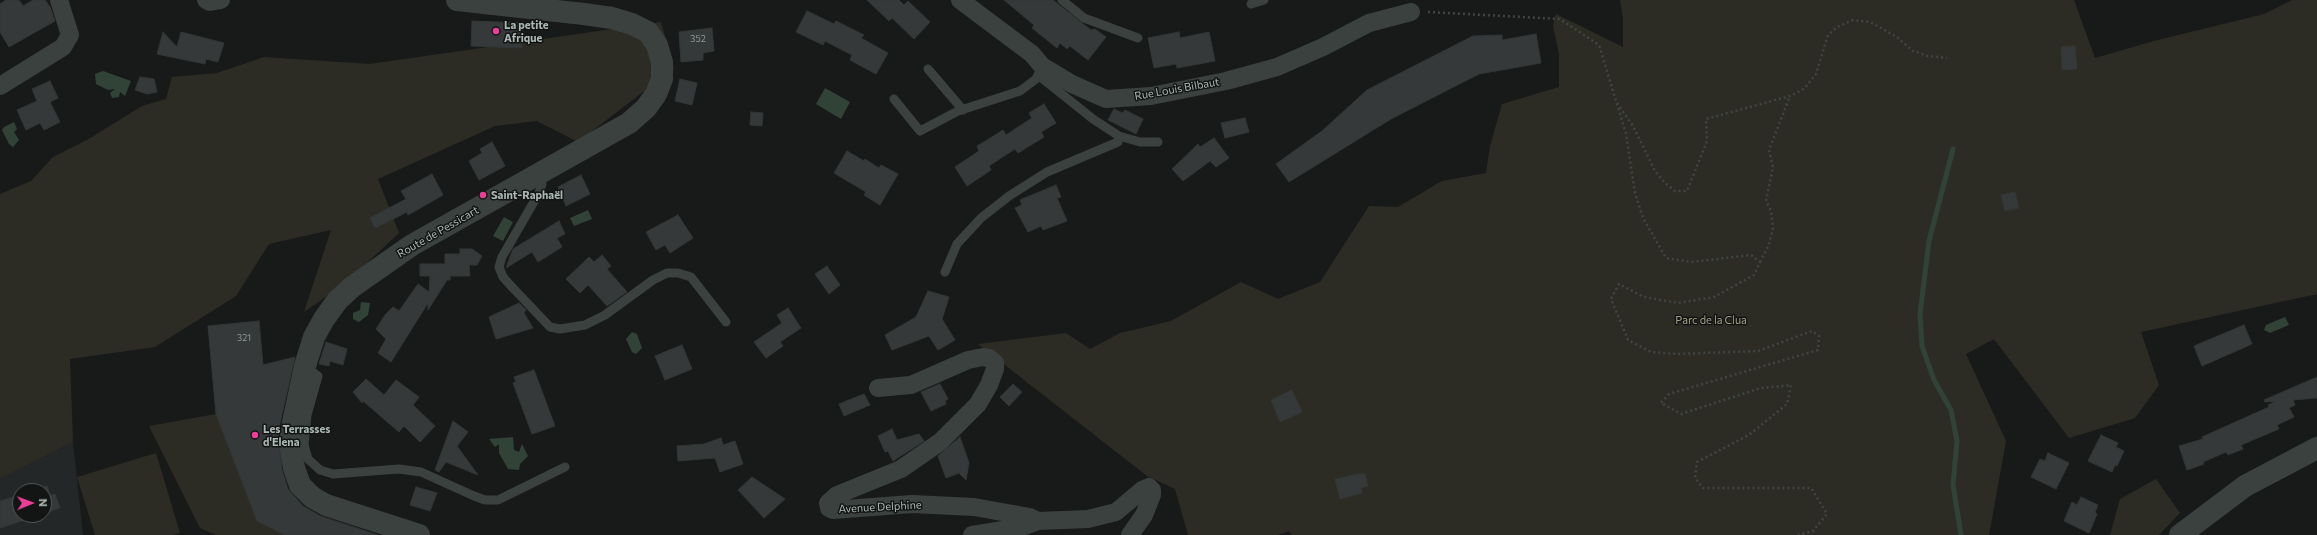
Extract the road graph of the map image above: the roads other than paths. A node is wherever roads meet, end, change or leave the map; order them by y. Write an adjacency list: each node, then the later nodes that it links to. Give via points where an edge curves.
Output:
1 (59, 0): 13 (street, via 70,35 63,47)
2 (206, 0): 3 (street)
3 (221, 0)
4 (457, 0): 18 (street, Route de Pessicart, via 612,18 648,32 657,46 662,62 662,79 646,108 608,137)
5 (960, 0): 12 (street, Rue Louis Bilbaut, via 1032,54)
6 (1062, 0): 10 (lane, via 1084,18)
7 (1264, 0): 8 (lane)
8 (1251, 4)
9 (1411, 12): 12 (street, Rue Louis Bilbaut, via 1369,23 1277,66 1226,81 1151,96 1106,99)
10 (1138, 38)
11 (928, 70): 15 (lane)
12 (1040, 70): 15 (lane, via 1036,79 1020,91); 16 (lane, via 1093,119)
13 (0, 86)
14 (894, 99): 15 (lane, via 920,131)
15 (963, 110)
16 (1119, 136): 17 (lane, via 1140,142); 19 (lane, via 1118,142 1109,147 1047,172 1009,196 981,218 957,244)
17 (1158, 142)
18 (539, 175): 20 (lane, via 542,184 539,193 502,257 500,267 503,277 512,288 550,327 560,329 584,325 604,315 652,280 667,273 678,272 691,277); 21 (street, Route de Pessicart, via 412,245 352,287 337,301 324,319 314,337)
19 (946, 272)
20 (726, 322)
21 (305, 366): 24 (lane, via 318,376 307,415 304,445 308,459 320,470 332,474 399,469 421,472 474,496 485,500 498,500); 26 (street, Route de Pessicart, via 291,432 292,456 300,485 326,506)
22 (878, 388): 25 (street, Avenue Delphine, via 911,385 968,360 983,357 995,363 989,385 978,404 940,442 901,469 838,495 828,503 829,508 833,510 912,504 974,507 1030,517)
23 (2317, 448): 29 (street, via 2245,486)
24 (565, 467)
25 (1038, 521): 27 (street, via 1026,526); 28 (street, Avenue Delphine, via 1088,519 1116,512 1149,487 1152,495 1144,515)
26 (419, 535)
27 (972, 535)
28 (1130, 535)
29 (2180, 535)

